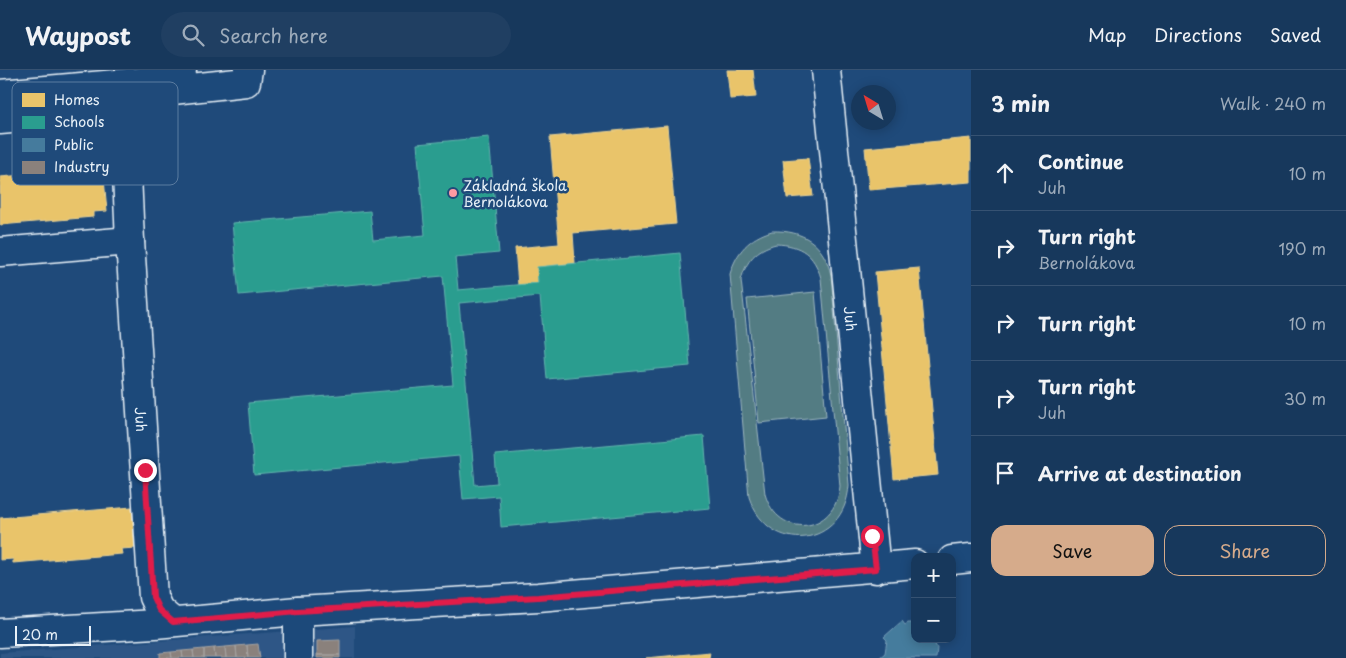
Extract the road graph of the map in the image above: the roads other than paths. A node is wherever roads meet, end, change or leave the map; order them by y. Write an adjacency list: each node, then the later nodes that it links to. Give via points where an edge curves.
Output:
1 (248, 70): 3 (street, via 246,82)
2 (826, 70): 11 (street, Juh)
3 (166, 81): 4 (street)
4 (153, 82)
5 (127, 185): 6 (street, Juh)
6 (130, 241): 7 (street); 12 (street, Juh)
7 (0, 252)
8 (971, 558): 9 (street)
9 (956, 560)
10 (911, 565): 11 (street)
11 (876, 569): 13 (street, via 538,597)
12 (153, 597): 14 (street, via 159,610); 15 (street, via 147,612)
13 (298, 611): 14 (street); 17 (street)
14 (173, 622): 15 (street)
15 (136, 624): 16 (street)
16 (0, 633)
17 (298, 658)

